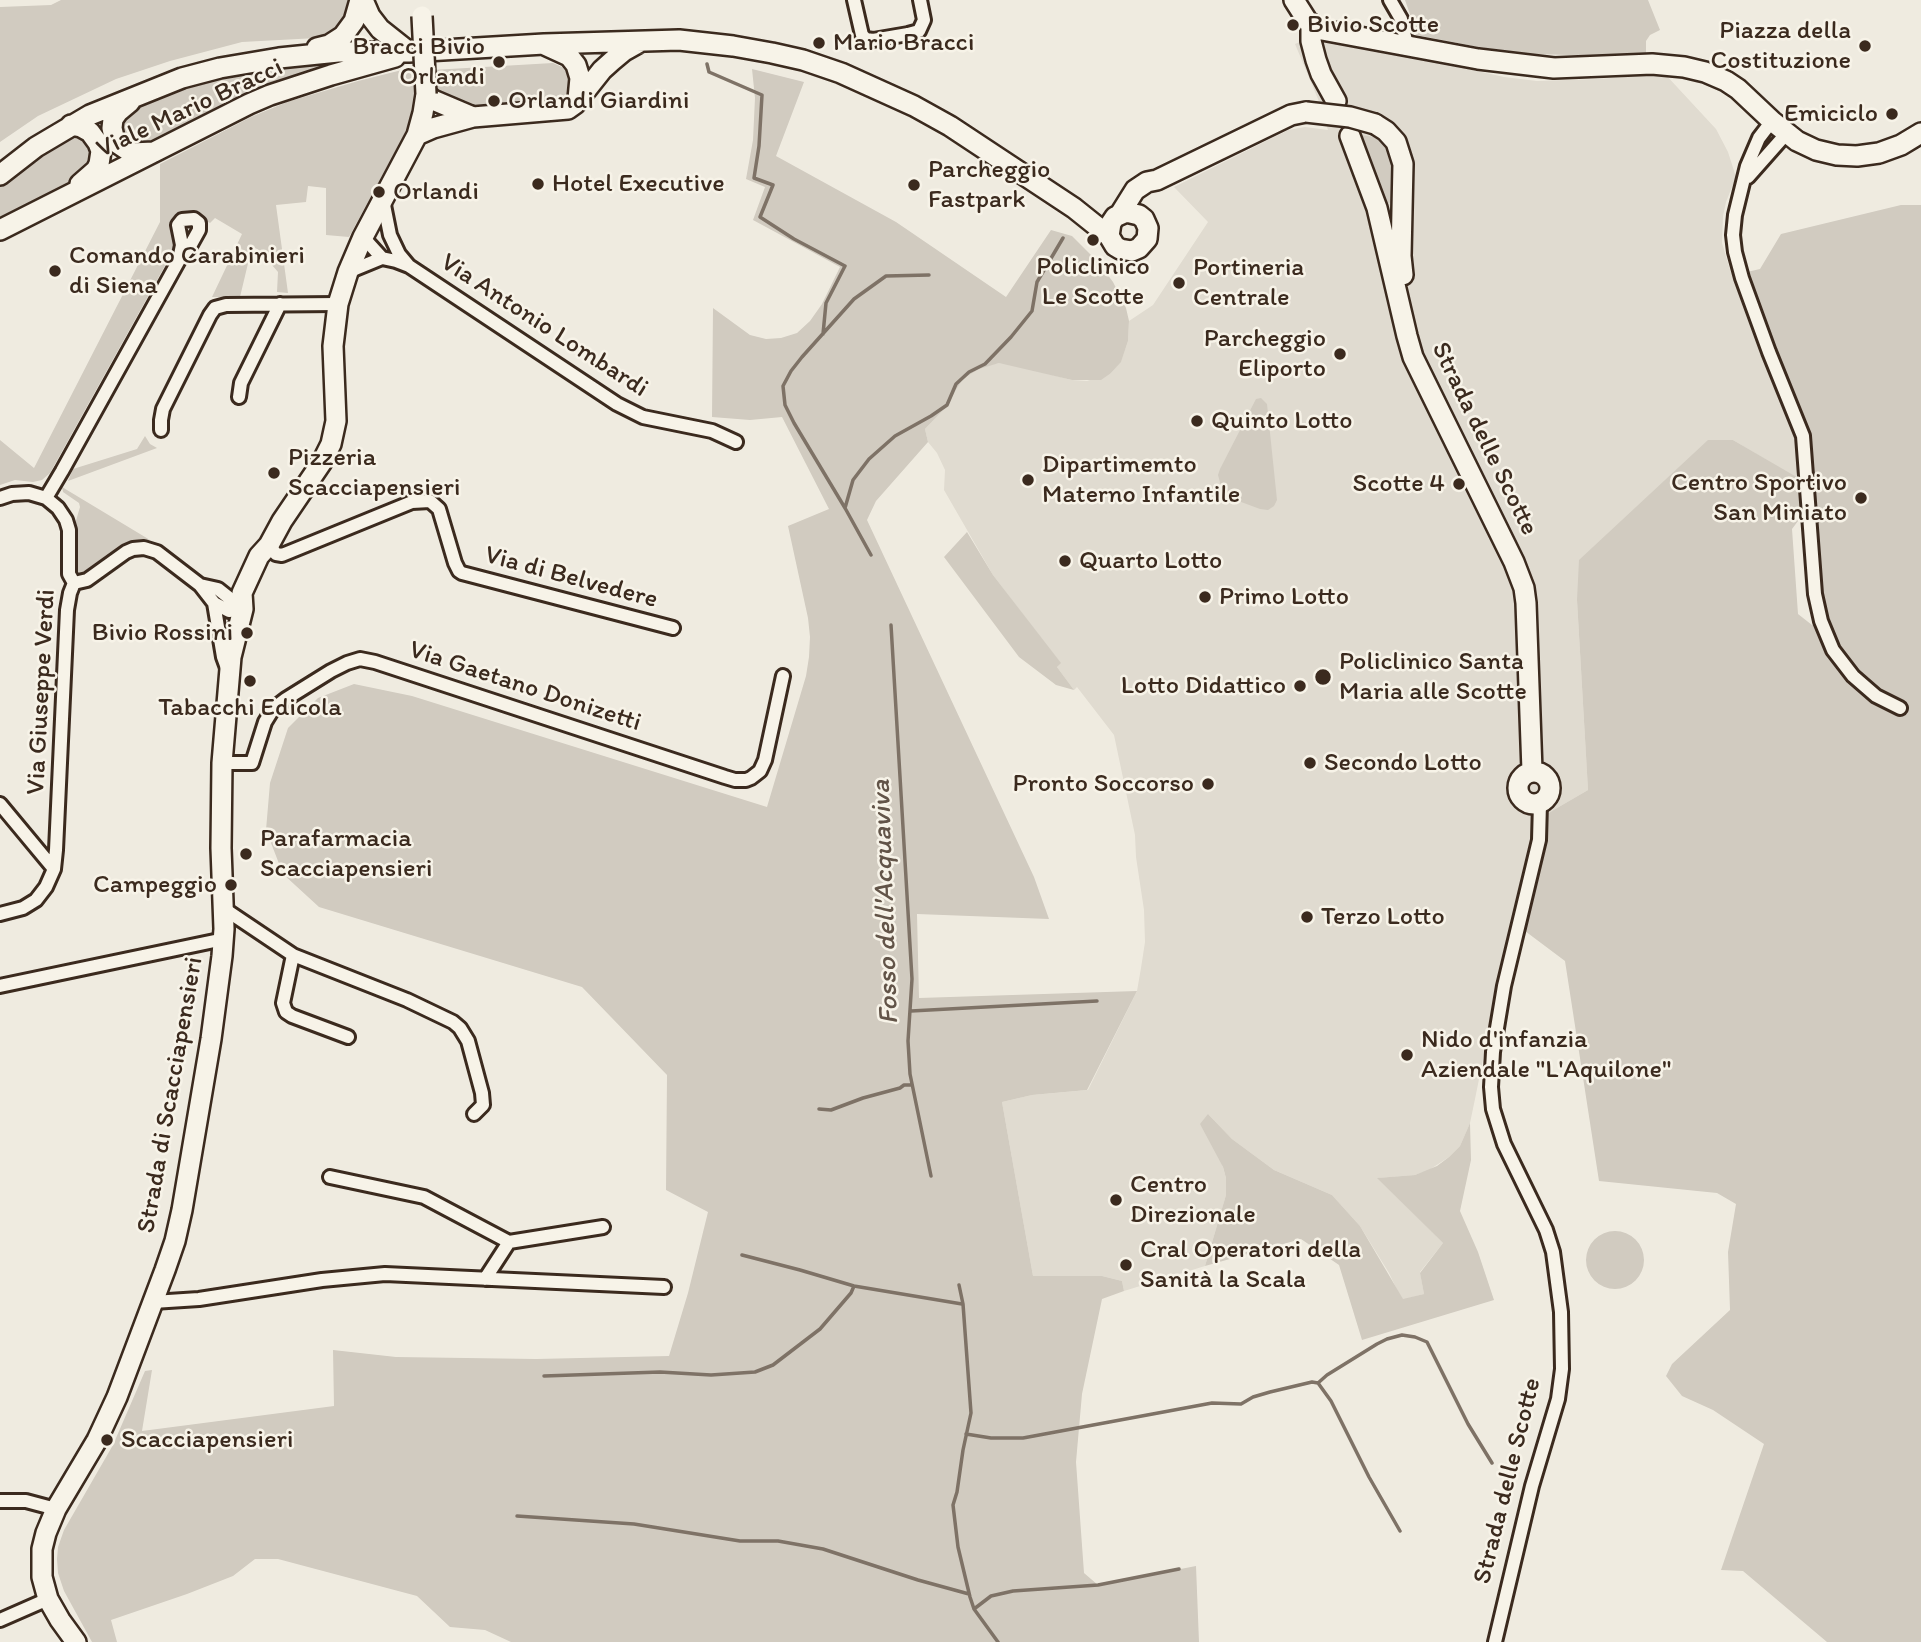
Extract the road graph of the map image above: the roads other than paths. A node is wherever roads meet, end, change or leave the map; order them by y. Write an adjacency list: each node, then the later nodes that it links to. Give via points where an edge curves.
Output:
1 (361, 0): 12 (street, via 380,29); 13 (street, via 354,21 339,40)
2 (854, 0): 3 (street, via 862,35 873,40 919,31 924,20)
3 (920, 0)
4 (1294, 0): 7 (street)
5 (1390, 0): 11 (street, via 1401,19)
6 (421, 8): 15 (street, bridge)
7 (1311, 24): 8 (street); 8 (street, via 1316,60 1336,101 1327,56)
8 (1333, 33): 11 (street)
9 (644, 40): 10 (street, Viale Mario Bracci); 16 (street, via 602,69); 31 (street, Viale Mario Bracci, via 733,46 841,73 950,126 1074,208)
10 (544, 44): 12 (street, Viale Mario Bracci); 16 (street, via 569,56 576,65)
11 (1407, 45): 19 (street, via 1536,67 1641,63 1684,67 1732,85)
12 (410, 52): 13 (street, Viale Mario Bracci); 23 (street, Viale Mario Bracci, via 270,95)
13 (279, 58): 14 (street, Viale Mario Bracci)
14 (182, 78): 18 (street, Viale Mario Bracci); 23 (street, via 134,100 113,119 114,137 124,148 132,153)
15 (426, 94): 17 (street); 21 (street)
16 (578, 99): 17 (street, via 564,110)
17 (473, 117): 21 (street)
18 (71, 125): 24 (street, Viale Mario Bracci); 27 (street, via 90,132 101,157 92,174)
19 (1779, 127): 20 (street, via 1816,150 1857,156 1891,150); 26 (street); 26 (street, via 1759,138)
20 (1921, 132)
21 (417, 135): 28 (street)
22 (1350, 136): 32 (street, Strada delle Scotte)
23 (155, 152): 27 (street, Viale Mario Bracci)
24 (0, 175)
25 (1157, 180): 29 (street, bridge, via 1285,117 1327,113 1375,124 1393,138 1402,158); 30 (street, via 1145,197); 31 (street, via 1136,190)
26 (1742, 187): 58 (street, via 1735,215 1735,252 1802,430 1819,615 1846,668 1869,691)
27 (60, 200): 33 (street, Viale Mario Bracci)
28 (383, 200): 34 (street, Via Antonio Lombardi); 35 (street)
29 (1401, 209): 32 (street, via 1390,227); 42 (street, via 1401,262 1409,306)
30 (1144, 219): 31 (street, Viale Mario Bracci, via 1133,212); 31 (street, Viale Mario Bracci, via 1147,239 1136,250 1115,246)
31 (1115, 222)
32 (1381, 225): 42 (street, Strada delle Scotte)
33 (0, 230)
34 (390, 236): 35 (street); 38 (street, Via Antonio Lombardi)
35 (363, 237): 36 (street); 39 (street)
36 (382, 258): 38 (street, Via Antonio Lombardi); 39 (street)
37 (179, 260): 47 (street)
38 (409, 266): 45 (street, Via Antonio Lombardi, via 617,404 643,417 712,431)
39 (348, 272): 41 (street)
40 (280, 304): 41 (street); 43 (street, via 241,383); 44 (street, via 223,305 213,310 163,409)
41 (338, 304): 48 (street, via 333,339 333,435 322,463)
42 (1405, 328): 60 (street, Strada delle Scotte, via 1419,370 1524,588 1532,771 1546,777 1550,787 1548,797)
43 (239, 397)
44 (161, 430)
45 (736, 442)
46 (0, 498): 47 (street, via 24,492)
47 (46, 498): 50 (street, Via Giuseppe Verdi, via 68,525 69,574)
48 (269, 545): 49 (street); 54 (street, via 264,570); 55 (street, Via di Belvedere, via 282,555 412,502 430,501 439,509 462,573)
49 (248, 575): 52 (street); 54 (street)
50 (74, 583): 51 (street, via 87,580 138,548 158,552); 62 (street, Via Giuseppe Verdi, via 67,610)
51 (200, 585): 52 (street); 53 (street)
52 (218, 589): 54 (street)
53 (214, 603): 54 (street, via 229,611); 56 (street)
54 (243, 609): 56 (street, Strada di Scacciapensieri)
55 (673, 628)
56 (229, 675): 59 (street, Strada di Scacciapensieri)
57 (783, 676): 59 (street, Via Gaetano Donizetti, via 765,760 760,771 747,780 725,777 360,659 331,671 273,709 252,763)
58 (1900, 708)
59 (222, 763): 63 (street, Strada di Scacciapensieri)
60 (1539, 803): 81 (street, Strada delle Scotte, via 1539,840 1504,986 1491,1087 1504,1144 1553,1252 1562,1369)
61 (0, 804): 62 (street)
62 (54, 869): 64 (street, Via Giuseppe Verdi, via 32,903)
63 (223, 908): 65 (street, Strada di Scacciapensieri); 66 (street)
64 (0, 914)
65 (224, 939): 67 (street); 75 (street, Strada di Scacciapensieri, via 183,1202 175,1241)
66 (293, 956): 68 (street, via 283,1003 286,1012); 69 (street, via 453,1021 468,1041 482,1093 483,1105)
67 (0, 986)
68 (348, 1037)
69 (474, 1114)
70 (330, 1177): 72 (street, via 424,1197)
71 (603, 1227): 72 (street)
72 (509, 1242): 73 (street)
73 (485, 1279): 74 (street); 75 (street, via 370,1275)
74 (664, 1287)
75 (153, 1302): 77 (street, Strada di Scacciapensieri, via 109,1416)
76 (0, 1501): 77 (street)
77 (56, 1508): 78 (street, Strada di Scacciapensieri, via 41,1557)
78 (48, 1599): 79 (street); 80 (street, Strada di Scacciapensieri)
79 (0, 1620)
80 (76, 1642)
81 (1494, 1642)

